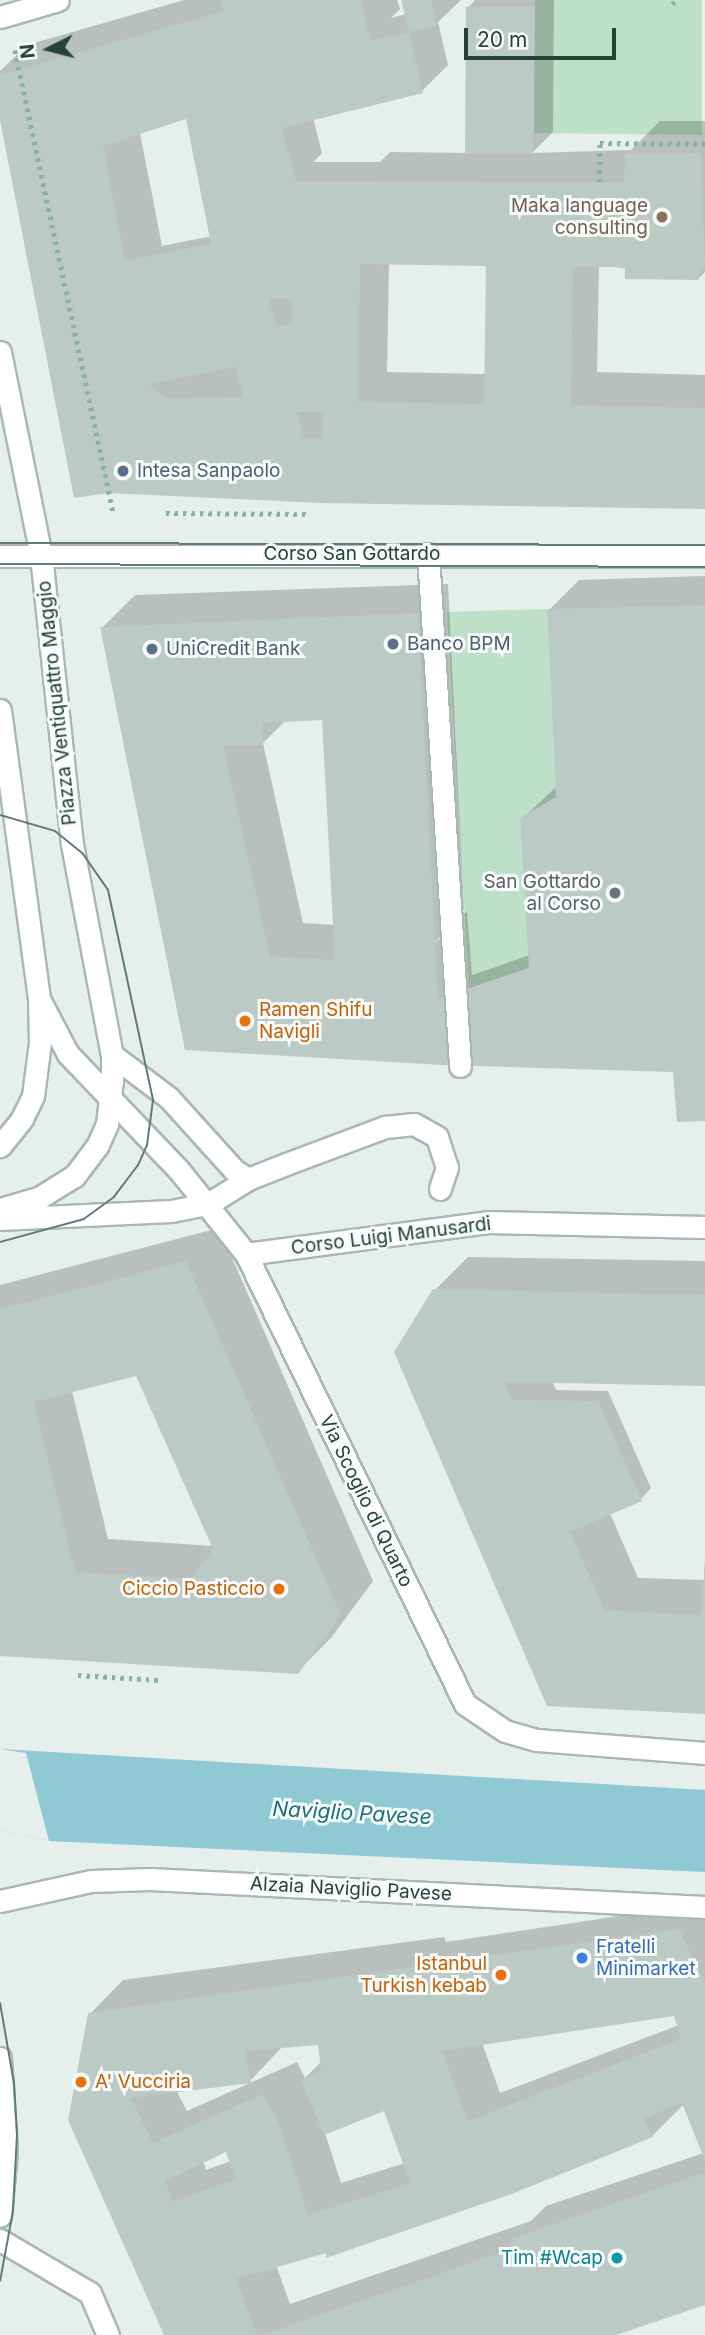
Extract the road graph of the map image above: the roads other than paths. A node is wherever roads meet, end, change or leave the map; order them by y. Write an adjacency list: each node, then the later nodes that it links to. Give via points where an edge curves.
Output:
1 (58, 0): 2 (street)
2 (0, 17)
3 (0, 352): 5 (street, Piazza Ventiquattro Maggio)
4 (428, 554): 5 (street, Corso San Gottardo); 7 (street, Corso San Gottardo); 11 (street)
5 (41, 555): 6 (street, Corso San Gottardo); 10 (street, Piazza Ventiquattro Maggio, via 72,844)
6 (0, 556)
7 (705, 556)
8 (0, 710): 9 (street)
9 (39, 1000): 12 (street, via 68,1054); 13 (street, via 39,1072 33,1096)
10 (112, 1055): 12 (street, Piazza Ventiquattro Maggio); 14 (street, via 169,1098 234,1170)
11 (460, 1066)
12 (111, 1101): 16 (street); 17 (street, Piazza Ventiquattro Maggio, via 97,1146 74,1176 41,1196)
13 (0, 1146)
14 (248, 1179): 15 (street, via 385,1127 414,1124 437,1137 447,1167); 16 (street)
15 (440, 1189)
16 (208, 1204): 18 (street, via 171,1211); 20 (street)
17 (0, 1209)
18 (0, 1219)
19 (705, 1227): 20 (street, Corso Luigi Manusardi, via 488,1222)
20 (246, 1254): 21 (street, Via Scoglio di Quarto, via 465,1704 505,1731 537,1740)
21 (705, 1753)
22 (0, 1901): 23 (street, Alzaia Naviglio Pavese, via 91,1881 150,1879)
23 (703, 1911)
24 (0, 2058): 25 (street, via 6,2151)
25 (0, 2216)
26 (0, 2240): 27 (street, via 90,2293)
27 (108, 2335)

